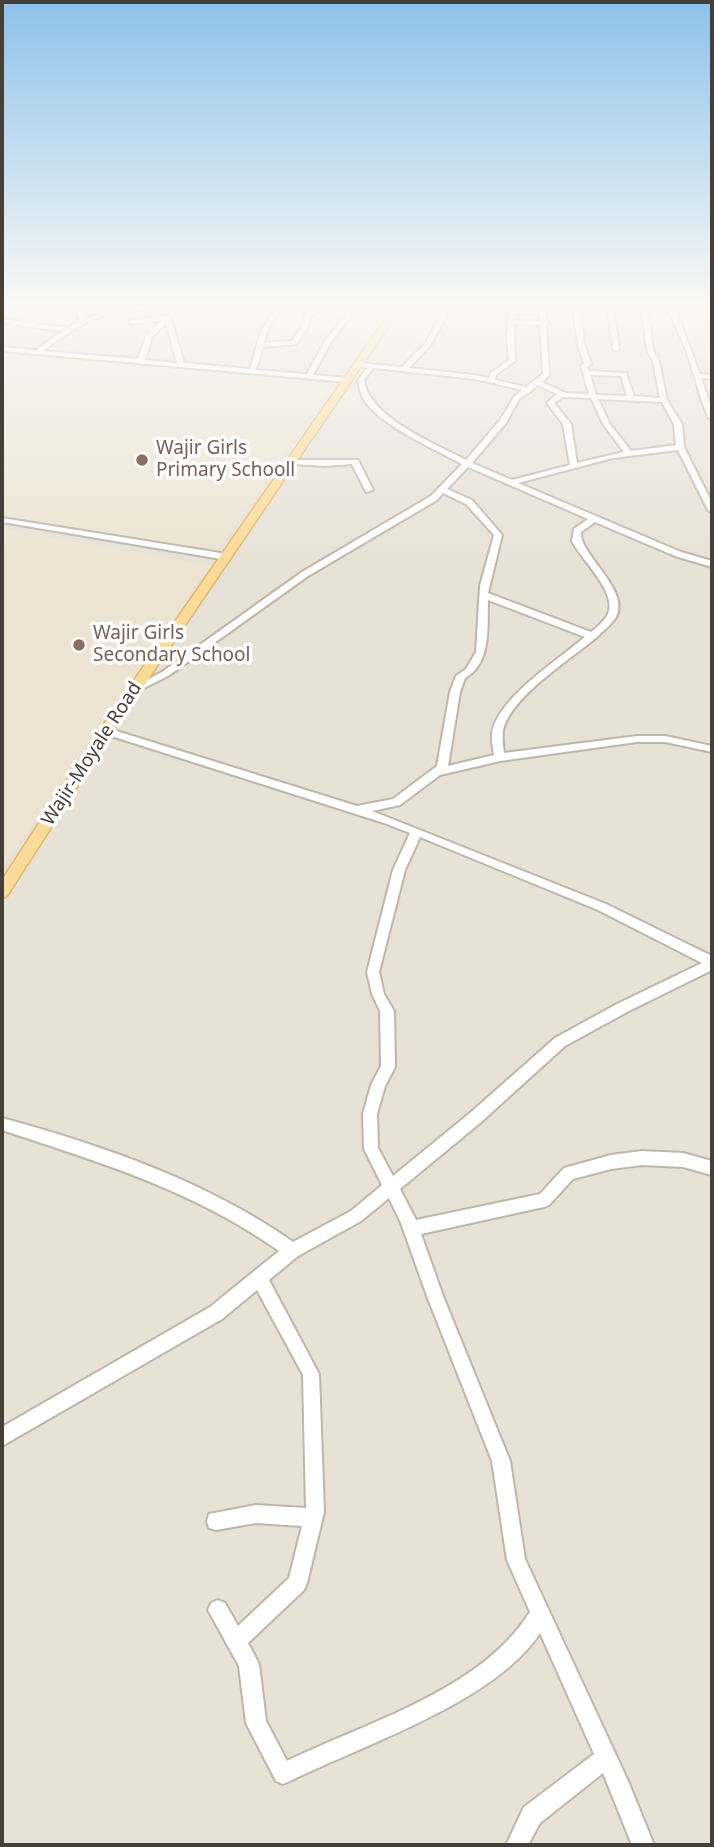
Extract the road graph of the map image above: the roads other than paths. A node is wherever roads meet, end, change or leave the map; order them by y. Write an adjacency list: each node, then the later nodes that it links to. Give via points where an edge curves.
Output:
1 (340, 391): 16 (main road, Wajir-Moyale Road)
2 (363, 391): 17 (street, via 371,405 395,424)
3 (527, 391): 17 (street, via 516,398 503,421)
4 (554, 391): 9 (street)
5 (592, 391): 10 (street)
6 (629, 391): 11 (street)
7 (662, 391): 12 (street)
8 (703, 391): 13 (street)
9 (561, 395): 10 (street); 18 (street, via 550,403 567,424)
10 (594, 396): 11 (street); 15 (street, via 608,430)
11 (631, 398): 12 (street)
12 (664, 400): 14 (street, via 678,424)
13 (712, 417)
14 (680, 447): 15 (street); 22 (street)
15 (629, 454): 18 (street)
16 (293, 462): 20 (street, via 355,462); 25 (main road, Wajir-Moyale Road)
17 (465, 463): 19 (street); 21 (street)
18 (573, 464): 19 (street)
19 (512, 482): 23 (street)
20 (369, 490)
21 (443, 491): 27 (street, via 469,502 498,535); 29 (street, via 305,574 165,674)
22 (712, 510)
23 (594, 519): 26 (street); 28 (street, via 577,531 576,539 614,603 612,616)
24 (2, 520): 25 (street)
25 (227, 557): 29 (main road, Wajir-Moyale Road)
26 (712, 564)
27 (484, 595): 28 (street); 33 (street, via 481,652 470,671 461,676 455,692 444,763)
28 (592, 636): 32 (street, via 520,697 497,734)
29 (135, 688): 30 (main road, Wajir-Moyale Road)
30 (106, 731): 34 (street); 36 (main road, Wajir-Moyale Road)
31 (712, 749): 32 (street, via 665,739 637,739)
32 (500, 757): 33 (street)
33 (438, 772): 34 (street, via 396,802)
34 (357, 810): 35 (street)
35 (416, 833): 37 (street, via 602,907); 40 (street, via 399,870 372,979 387,1011 388,1067 370,1114 371,1149)
36 (2, 892)
37 (712, 963): 40 (street, via 560,1042)
38 (2, 1124): 42 (street, via 182,1184 256,1223)
39 (712, 1168): 41 (street, via 683,1160 611,1162 569,1173 544,1200)
40 (390, 1188): 41 (street); 42 (street, via 356,1216)
41 (411, 1229): 48 (street, via 501,1461 516,1560)
42 (292, 1251): 43 (street)
43 (259, 1278): 44 (street, via 216,1313); 45 (street, via 311,1374)
44 (2, 1437)
45 (314, 1518): 46 (street, via 256,1514); 49 (street, via 297,1583)
46 (216, 1521)
47 (218, 1610): 49 (street)
48 (540, 1615): 49 (street, via 519,1645 460,1689 282,1774 256,1723 249,1664); 50 (street)
49 (236, 1641)
50 (607, 1757): 51 (street, via 532,1815); 52 (street)
51 (517, 1845)
52 (643, 1845)

